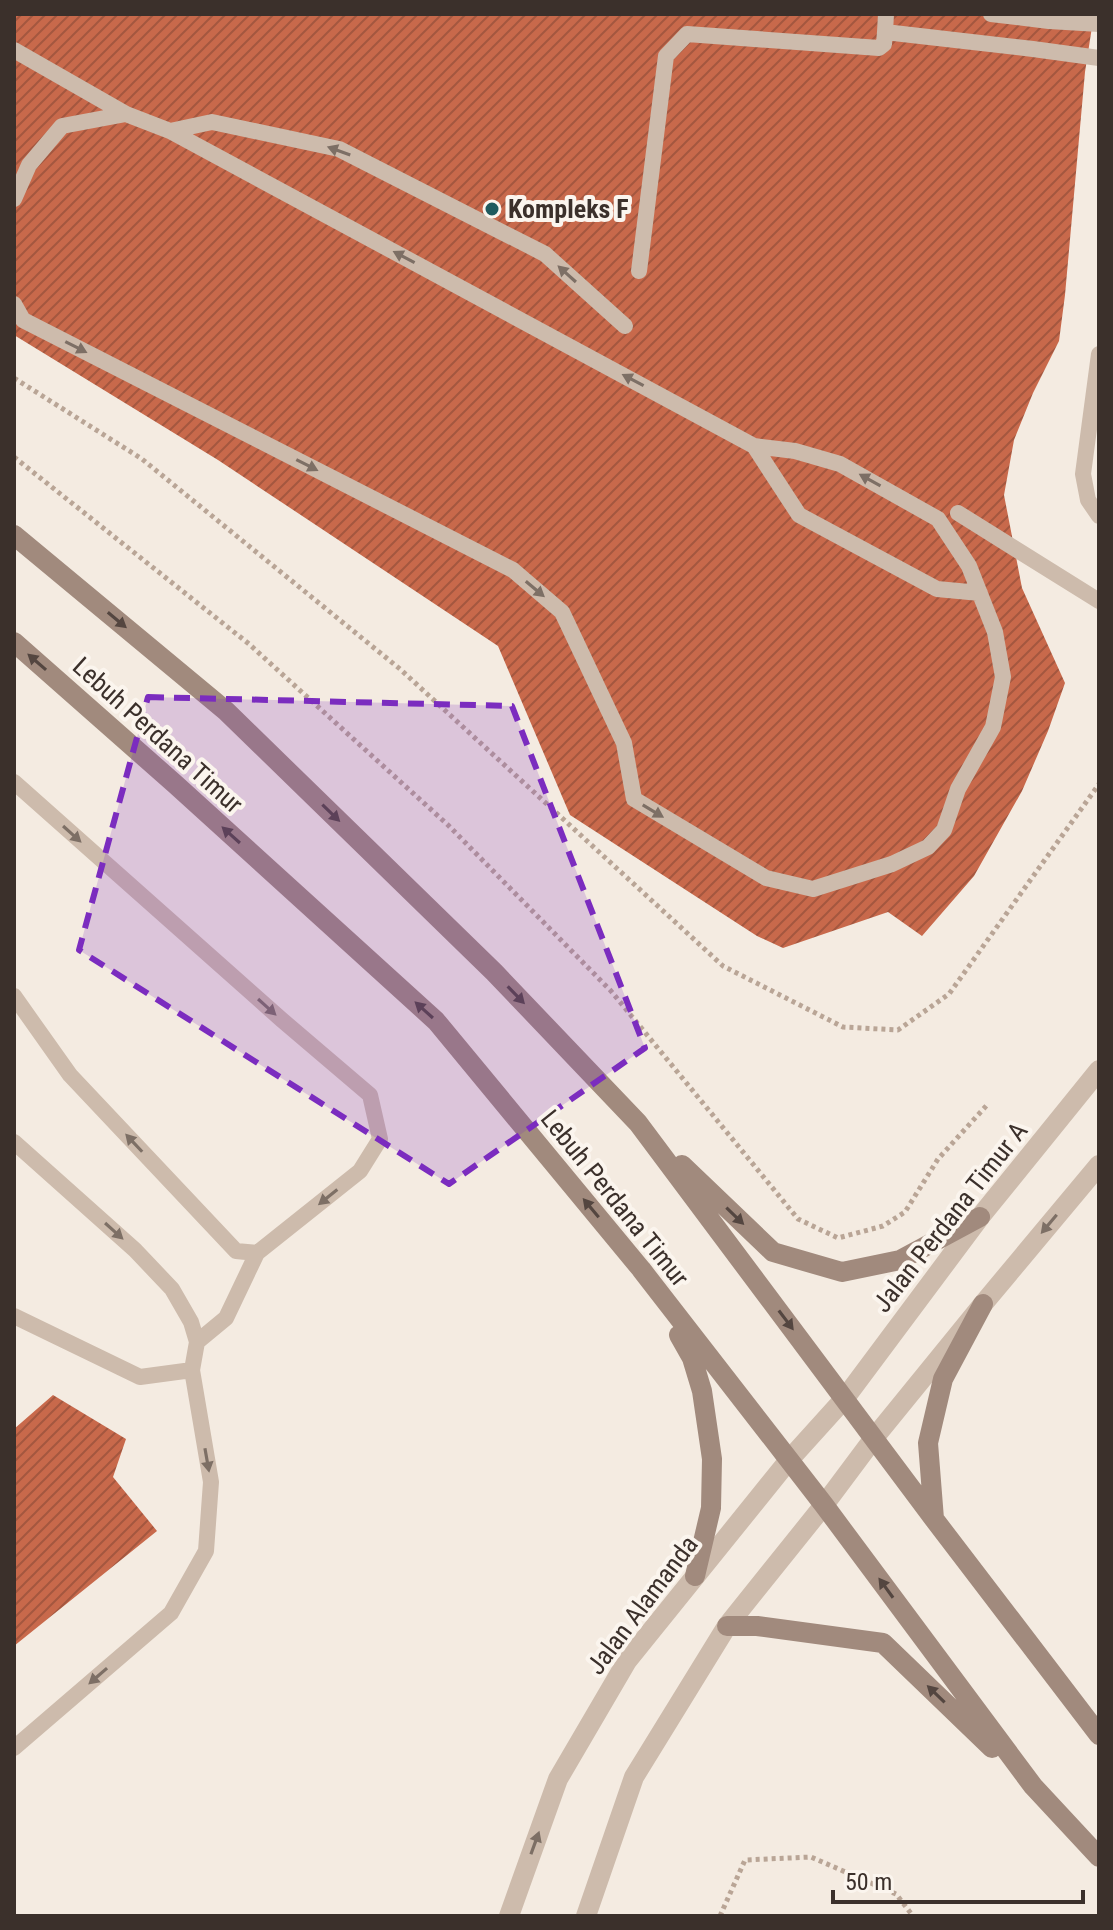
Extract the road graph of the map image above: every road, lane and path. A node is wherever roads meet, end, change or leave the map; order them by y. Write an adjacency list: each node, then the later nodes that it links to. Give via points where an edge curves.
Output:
1 (886, 14): 4 (lane)
2 (991, 14): 3 (lane)
3 (1099, 24)
4 (885, 32): 6 (lane); 10 (lane, via 879,48 687,34 666,56)
5 (14, 50): 7 (lane)
6 (1099, 58)
7 (126, 114): 8 (lane); 9 (lane, via 62,126 29,165)
8 (170, 131): 12 (lane, one-way to 8, via 545,254 339,149 212,122); 15 (lane, one-way to 8)
9 (14, 199)
10 (639, 271)
11 (14, 304): 20 (lane, one-way to 20, via 23,320 513,570 562,612 624,743 634,799 766,878 813,889 892,864 928,847 944,830 958,789 993,727 1003,677 995,632)
12 (625, 326)
13 (1099, 354): 18 (lane, via 1083,474 1088,500)
14 (14, 378): 24 (path, via 142,459 400,669 723,966 843,1027 898,1030 949,994)
15 (754, 446): 20 (lane, via 799,515 937,589); 20 (lane, one-way to 15, via 938,519 840,464)
16 (14, 457): 27 (path, via 249,644 448,825 611,991 798,1219 838,1238 883,1226 905,1212 938,1159)
17 (958, 513): 21 (lane)
18 (1099, 516)
19 (14, 535): 28 (main road, one-way to 28, via 226,711 483,961)
20 (980, 593)
21 (1099, 601)
22 (14, 642): 33 (main road, Lebuh Perdana Timur, one-way to 22, via 436,1021)
23 (14, 782): 32 (lane, one-way to 32, via 370,1095 380,1139 360,1171)
24 (1099, 784)
25 (14, 996): 32 (lane, one-way to 25, via 236,1251 70,1075)
26 (1099, 1070): 31 (street, Jalan Perdana Timur A)
27 (987, 1105)
28 (638, 1123): 31 (main road, one-way to 31, via 773,1252 842,1272 900,1260); 38 (main road, one-way to 38)
29 (14, 1142): 36 (lane, one-way to 36, via 172,1289)
30 (1099, 1165): 34 (street, one-way to 34)
31 (980, 1217): 38 (street, Jalan Perdana Timur A)
32 (257, 1253): 36 (lane, via 226,1318)
33 (641, 1269): 40 (main road, Lebuh Perdana Timur); 43 (main road, via 692,1358 702,1391 712,1459 711,1508)
34 (983, 1304): 39 (street); 42 (main road, via 943,1379 928,1443)
35 (14, 1316): 37 (lane, via 140,1377)
36 (197, 1342): 37 (lane)
37 (192, 1370): 46 (lane, one-way to 46, via 211,1482 206,1551 171,1613)
38 (845, 1398): 39 (main road); 40 (street, Jalan Alamanda)
39 (874, 1438): 41 (street); 42 (main road)
40 (789, 1460): 41 (main road, Lebuh Perdana Timur); 43 (street, Jalan Alamanda)
41 (824, 1505): 44 (street); 47 (main road, Lebuh Perdana Timur, one-way to 41)
42 (934, 1519): 45 (main road)
43 (695, 1576): 49 (street, Jalan Alamanda, one-way to 43, via 558,1779 627,1661)
44 (727, 1626): 47 (main road, one-way to 44, via 883,1643); 50 (street, via 634,1777)
45 (1099, 1735)
46 (14, 1748)
47 (1033, 1786): 48 (main road, Lebuh Perdana Timur)
48 (1099, 1857)
49 (509, 1916)
50 (586, 1916)
51 (720, 1916): 52 (path, via 745,1860 811,1857 896,1894)
52 (913, 1916)

